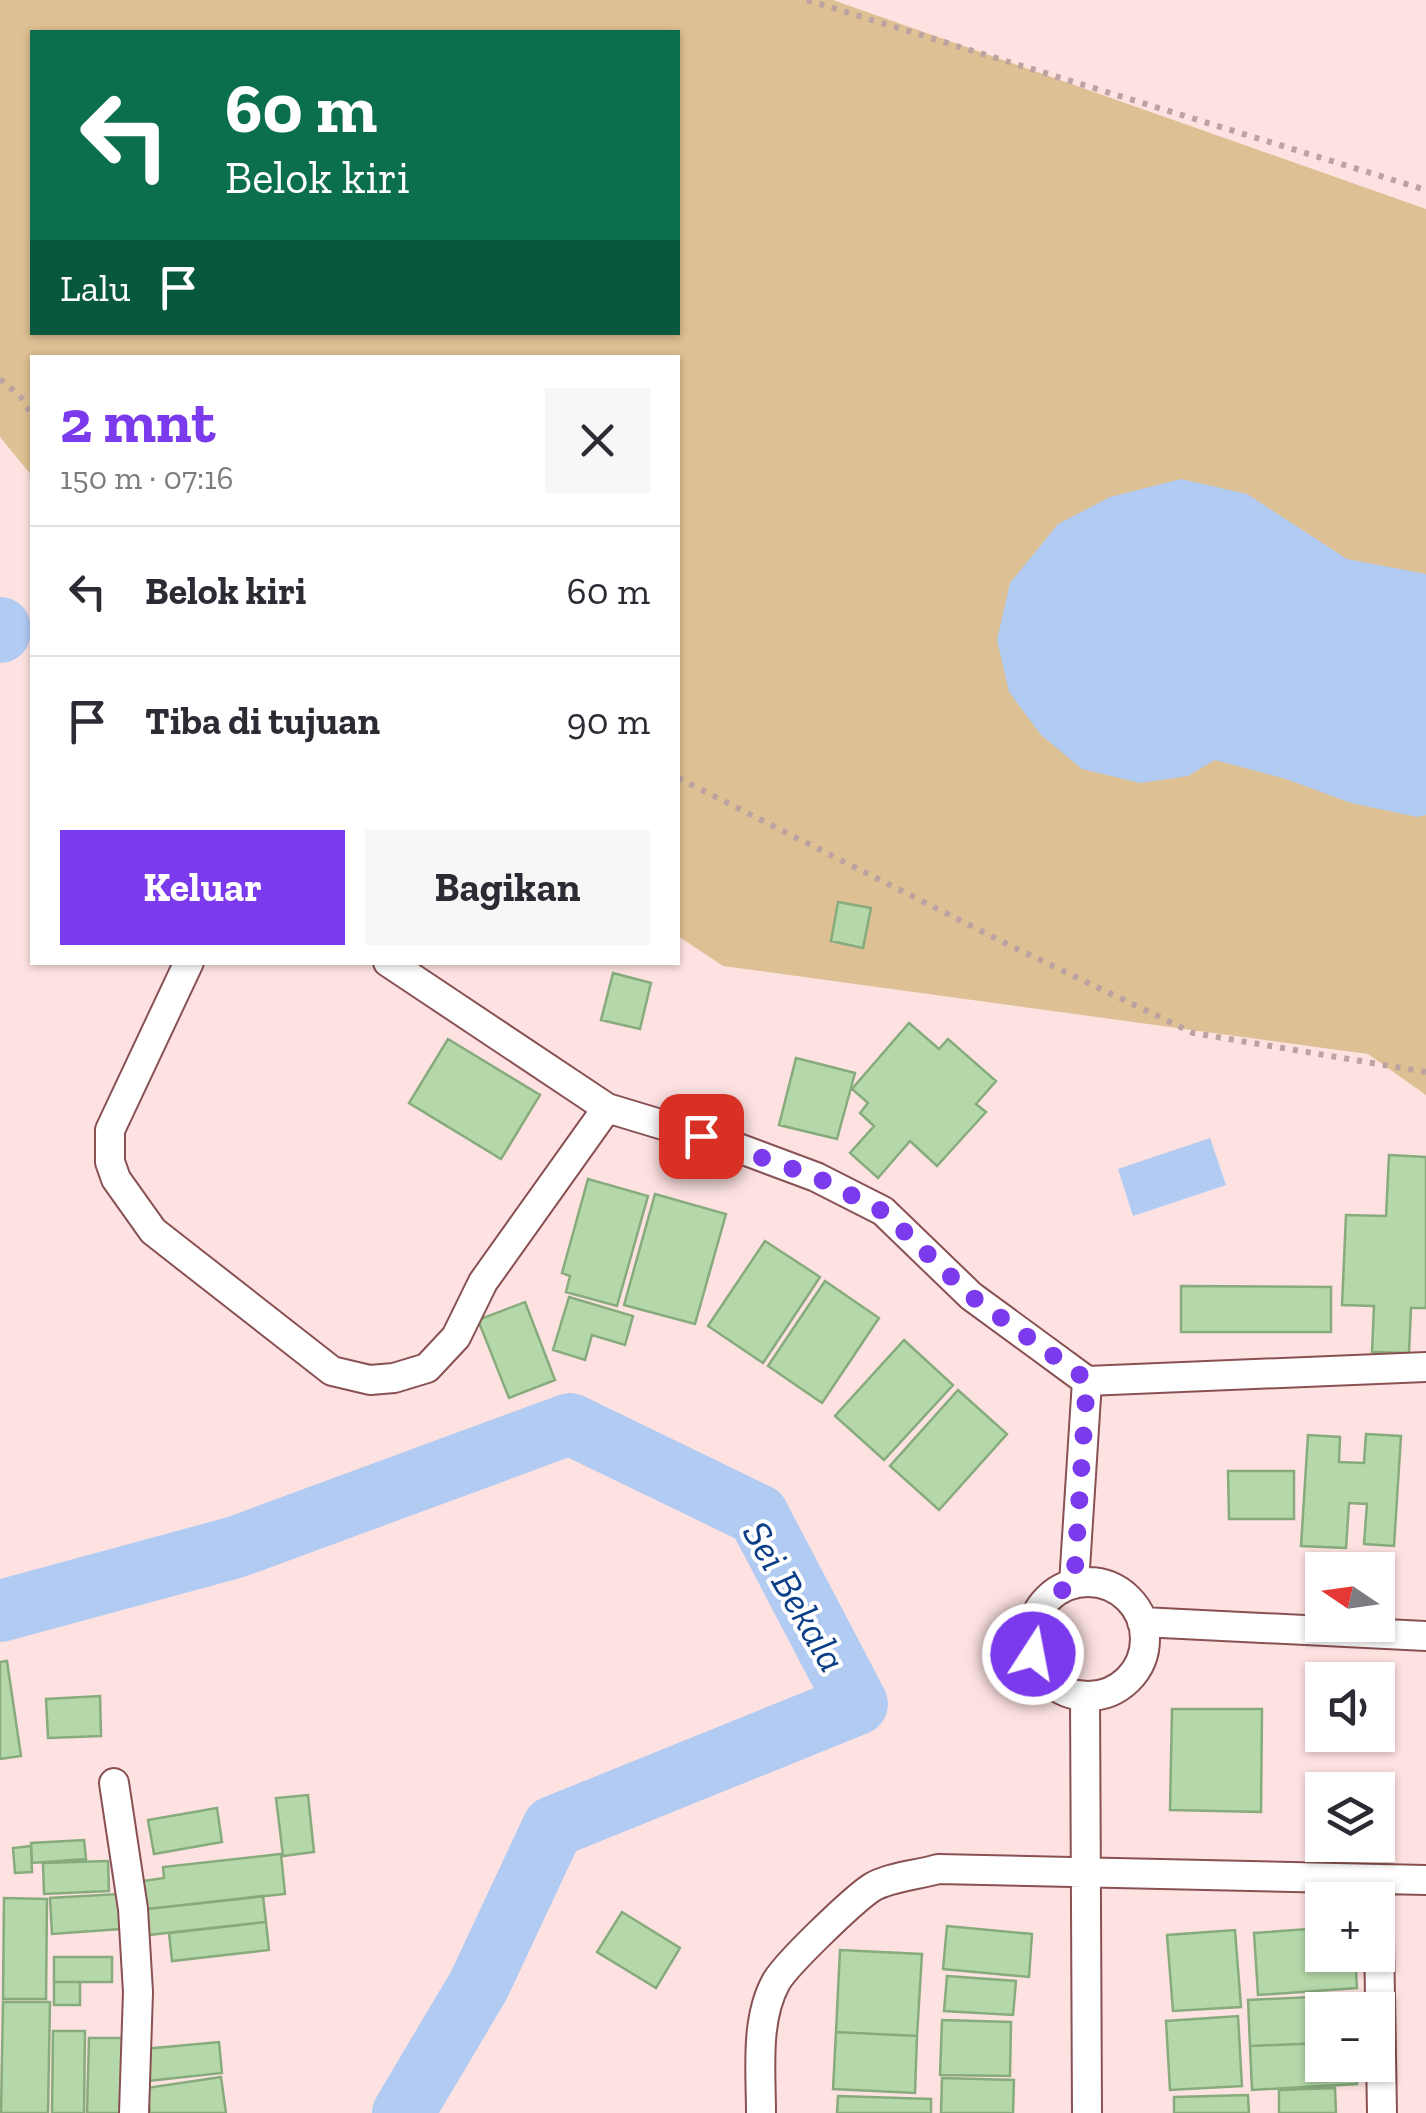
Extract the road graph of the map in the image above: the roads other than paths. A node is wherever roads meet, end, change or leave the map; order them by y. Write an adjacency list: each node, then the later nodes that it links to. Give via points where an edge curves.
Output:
1 (187, 965): 3 (street, via 110,1130 116,1180 153,1232 332,1371 370,1380 427,1368 456,1337 484,1282)
2 (392, 965): 3 (street)
3 (607, 1108): 5 (street, via 799,1170 884,1212 971,1296)
4 (1426, 1367): 5 (street)
5 (1087, 1380): 6 (street)
6 (1074, 1584): 7 (street, via 1091,1582 1123,1594); 9 (street, via 1044,1603 1033,1654 1052,1683)
7 (1142, 1622): 8 (street); 9 (street, via 1144,1650 1130,1678 1101,1695)
8 (1426, 1636)
9 (1085, 1696): 11 (street)
10 (114, 1783): 14 (street, via 133,1909)
11 (1086, 1872): 12 (street); 15 (street, via 938,1870 873,1886 776,1981 760,2053); 16 (street)
12 (1378, 1880): 13 (street); 17 (street)
13 (1426, 1880)
14 (134, 2113)
15 (761, 2113)
16 (1087, 2113)
17 (1382, 2113)

